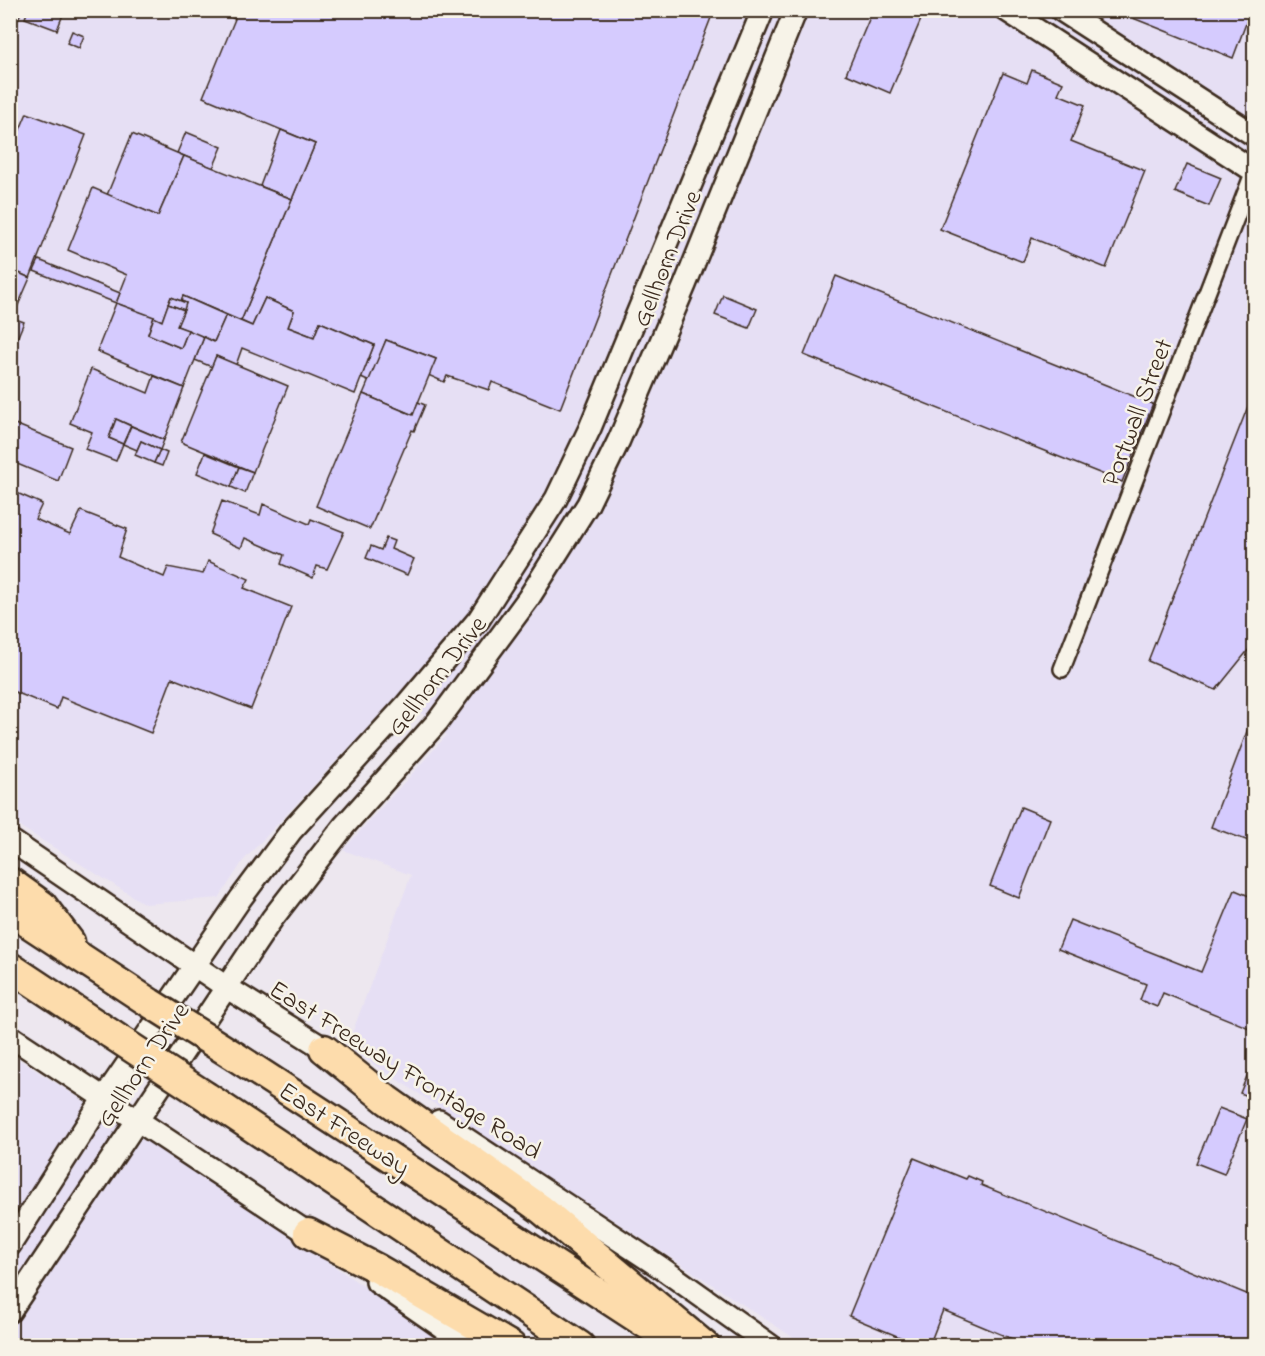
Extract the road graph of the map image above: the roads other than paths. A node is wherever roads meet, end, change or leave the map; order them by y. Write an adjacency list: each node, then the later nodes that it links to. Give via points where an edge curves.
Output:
1 (763, 10): 5 (main road, Gellhorn Drive)
2 (796, 10): 6 (main road, Gellhorn Drive)
3 (1006, 10): 8 (main road)
4 (1061, 10): 7 (main road)
5 (724, 102): 6 (main road); 9 (main road, Gellhorn Drive)
6 (755, 113): 10 (main road, Gellhorn Drive)
7 (1254, 135)
8 (1254, 171): 11 (street, Portwall Street)
9 (658, 267): 10 (main road); 12 (main road, Gellhorn Drive, via 556,499 492,601)
10 (688, 278): 13 (main road, Gellhorn Drive, via 588,504 528,599 438,721)
11 (1062, 669)
12 (331, 788): 13 (main road); 18 (main road, Gellhorn Drive, via 291,831)
13 (355, 813): 20 (main road, Gellhorn Drive, via 272,919)
14 (10, 840): 18 (main road, East Freeway Frontage Road)
15 (10, 882): 17 (highway, via 42,905)
16 (10, 910): 17 (highway, East Freeway)
17 (82, 958): 31 (highway, East Freeway, bridge)
18 (196, 965): 20 (main road, East Freeway Frontage Road); 23 (main road, Gellhorn Drive)
19 (10, 967): 30 (highway, East Freeway, bridge)
20 (226, 987): 22 (main road, East Freeway Frontage Road); 24 (main road, Gellhorn Drive)
21 (10, 1036): 23 (main road)
22 (324, 1049): 32 (highway, via 387,1100 541,1209); 33 (main road, East Freeway Frontage Road, via 542,1187)
23 (104, 1098): 24 (main road); 26 (main road, Gellhorn Drive)
24 (137, 1120): 25 (main road); 27 (main road, Gellhorn Drive)
25 (308, 1233): 28 (main road); 29 (highway)
26 (10, 1245)
27 (12, 1306)
28 (469, 1346)
29 (511, 1346)
30 (580, 1346)
31 (680, 1346)
32 (705, 1346)
33 (771, 1346)

